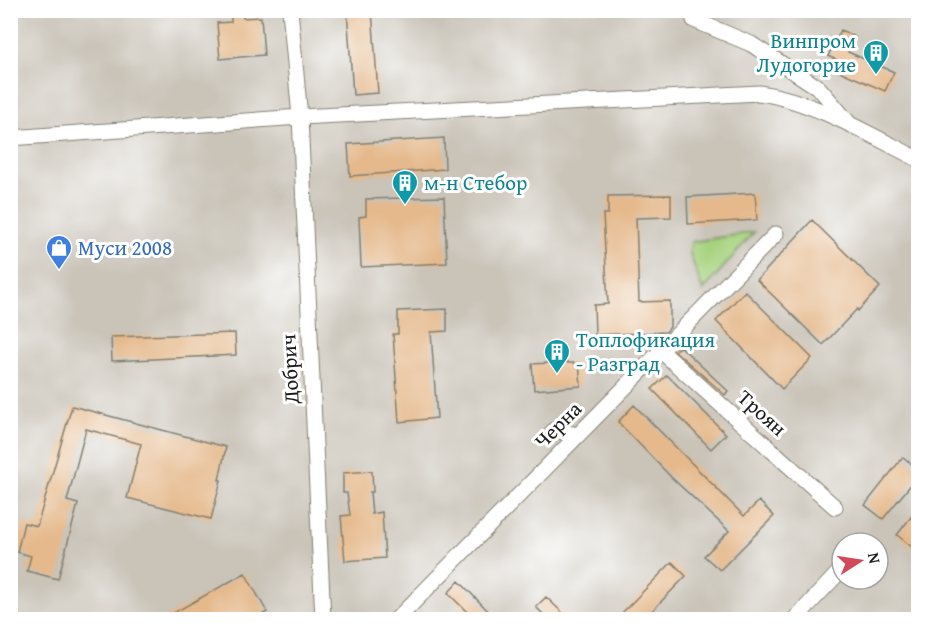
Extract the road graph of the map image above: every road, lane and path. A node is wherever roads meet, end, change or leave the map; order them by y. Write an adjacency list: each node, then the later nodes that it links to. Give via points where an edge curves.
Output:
1 (290, 10): 3 (street, Добрич)
2 (694, 21): 4 (street, via 751,44 819,88)
3 (300, 117): 4 (street, via 759,93 792,100); 5 (street); 13 (street, Добрич)
4 (852, 126): 6 (street)
5 (10, 138)
6 (918, 159)
7 (776, 234): 8 (street, Черна)
8 (661, 351): 10 (street, Черна); 11 (street, Троян)
9 (551, 434): 10 (street, via 554,430)
10 (578, 435): 14 (street, Черна)
11 (835, 507)
12 (830, 582): 15 (street)
13 (323, 620)
14 (396, 620)
15 (794, 620)

